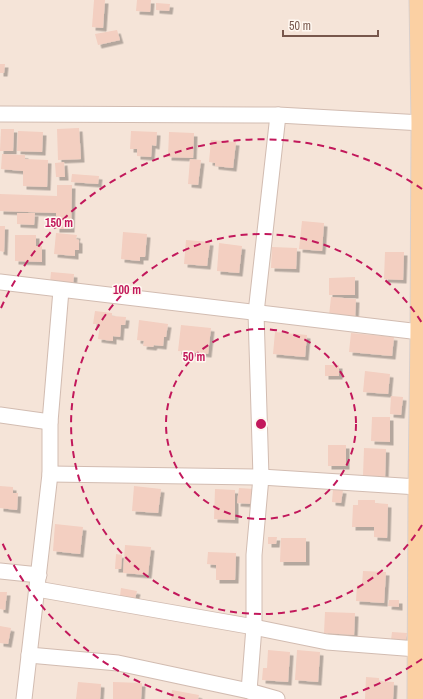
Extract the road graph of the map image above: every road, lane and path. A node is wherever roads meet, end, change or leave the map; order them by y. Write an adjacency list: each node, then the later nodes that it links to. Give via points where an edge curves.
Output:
1 (419, 0): 4 (main road)
2 (0, 114): 3 (street)
3 (278, 115): 4 (street); 8 (street)
4 (422, 123): 5 (main road); 9 (main road)
5 (423, 166)
6 (0, 282): 7 (street)
7 (61, 290): 8 (street); 11 (street)
8 (256, 313): 9 (street); 13 (street)
9 (420, 332): 14 (main road)
10 (0, 415): 11 (street)
11 (50, 422): 12 (street)
12 (50, 474): 13 (street); 16 (street)
13 (261, 477): 14 (street); 17 (street, via 254,555)
14 (418, 487): 18 (main road)
15 (0, 570): 16 (street)
16 (38, 582): 17 (street); 19 (street)
17 (254, 627): 18 (street, via 327,642); 20 (street)
18 (417, 649): 23 (main road)
19 (29, 655): 20 (street, via 118,663); 21 (street)
20 (249, 691): 22 (street)
21 (24, 699)
22 (277, 699)
23 (417, 699)

